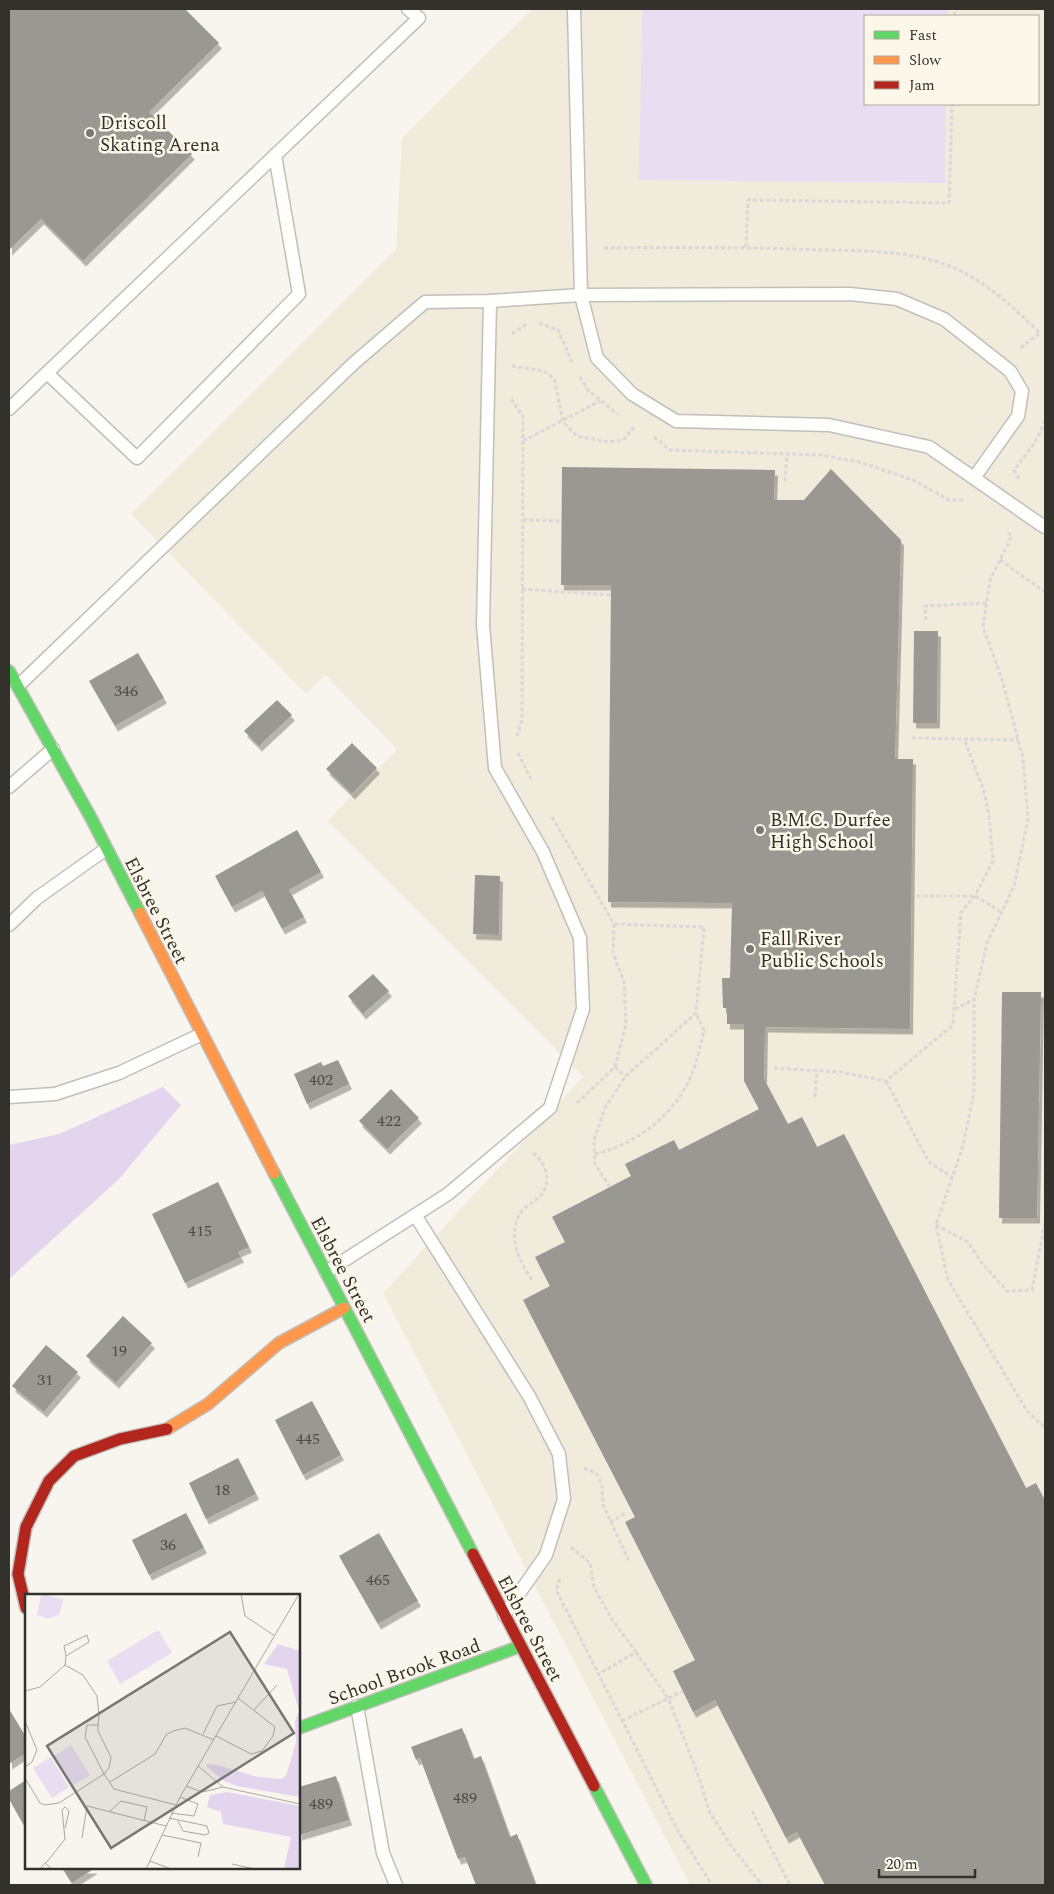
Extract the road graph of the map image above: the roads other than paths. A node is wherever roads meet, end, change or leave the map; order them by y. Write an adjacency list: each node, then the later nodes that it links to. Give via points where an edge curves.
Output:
1 (408, 9): 3 (lane, via 419,18)
2 (574, 9): 4 (lane)
3 (275, 155): 6 (lane); 6 (lane, via 299,294 137,458)
4 (581, 295): 5 (lane); 8 (lane, via 597,358 632,394 676,422 830,425 929,447); 8 (lane, via 850,294 897,299 944,319 1010,371 1022,390 1018,416)
5 (490, 301): 11 (lane, via 425,302 354,364); 18 (lane, via 483,626 495,768 543,852 580,938 583,1009 550,1108 448,1194)
6 (47, 373): 7 (lane)
7 (9, 409)
8 (974, 478): 9 (lane)
9 (1045, 527)
10 (9, 671): 11 (street, Elsbree Street)
11 (18, 686): 12 (street, Elsbree Street)
12 (53, 749): 13 (lane); 14 (street, Elsbree Street)
13 (9, 787)
14 (106, 849): 15 (lane, via 37,898); 16 (street, Elsbree Street)
15 (9, 925)
16 (202, 1034): 17 (lane, via 119,1073 55,1094); 19 (street, Elsbree Street)
17 (9, 1098)
18 (415, 1215): 19 (lane); 22 (lane, via 530,1396 559,1454 564,1499 546,1555)
19 (326, 1272): 20 (street, Elsbree Street)
20 (344, 1308): 21 (street, via 279,1343 208,1404 165,1430 120,1439 74,1456 49,1481 26,1527 18,1574); 22 (street, Elsbree Street)
21 (25, 1604)
22 (504, 1614): 23 (street, Elsbree Street)
23 (521, 1646): 24 (street, School Brook Road); 27 (street, Elsbree Street)
24 (357, 1706): 25 (street, School Brook Road); 26 (lane, via 383,1854)
25 (300, 1728)
26 (396, 1885)
27 (646, 1885)

